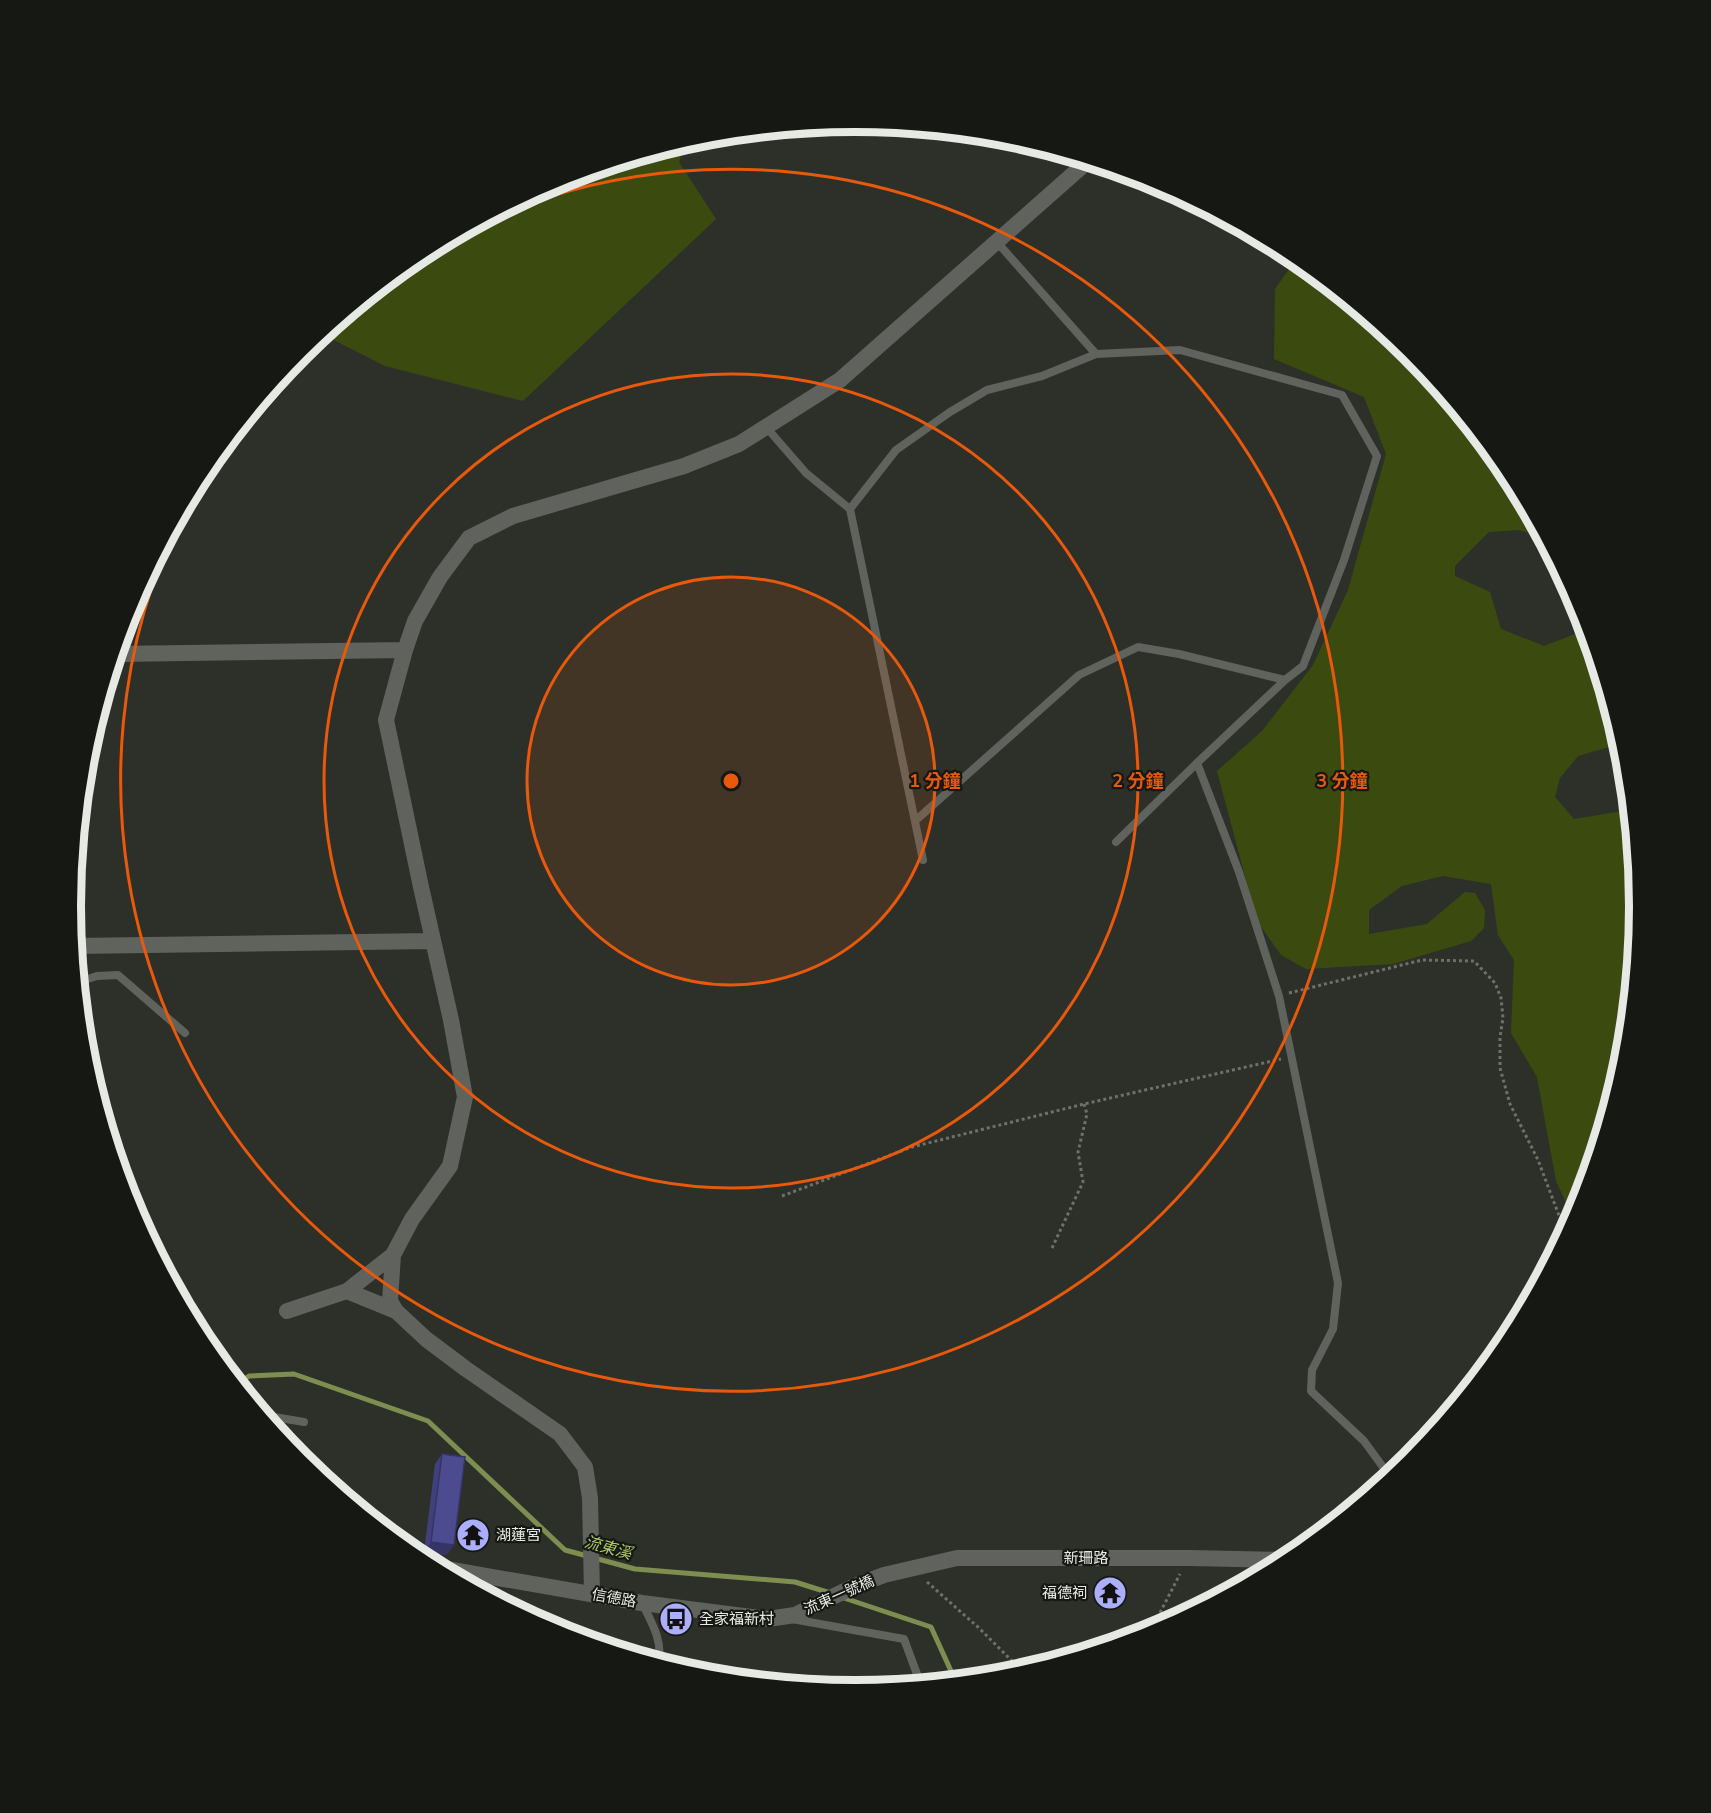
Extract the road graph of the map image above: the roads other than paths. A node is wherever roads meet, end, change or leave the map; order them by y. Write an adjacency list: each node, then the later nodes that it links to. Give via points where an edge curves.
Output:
1 (1082, 166): 2 (street)
2 (996, 242): 3 (lane); 4 (street, via 840,380)
3 (1095, 354): 5 (lane, via 1042,376 987,390 950,412 896,450); 8 (lane, via 1180,350 1342,395 1377,456 1344,560 1303,666)
4 (766, 427): 5 (lane, via 806,473); 6 (street, via 739,444 684,466 513,516 469,538 440,577 415,621)
5 (850, 509): 10 (lane)
6 (405, 650): 7 (street); 13 (street, via 386,720)
7 (124, 654)
8 (1285, 680): 9 (lane); 10 (lane, via 1138,647 1079,675)
9 (1197, 763): 11 (lane); 23 (lane, via 1239,872 1279,996 1338,1283 1333,1329 1312,1370 1311,1391 1365,1441)
10 (915, 821): 12 (lane)
11 (1116, 842)
12 (923, 860)
13 (432, 941): 14 (street); 17 (street, via 465,1097 450,1166 411,1219)
14 (83, 946)
15 (85, 979): 16 (lane, via 118,975)
16 (185, 1033)
17 (393, 1255): 18 (street); 20 (street, via 390,1301)
18 (347, 1291): 19 (street); 20 (street)
19 (287, 1311)
20 (396, 1311): 27 (street, via 426,1339 560,1434 585,1467 591,1498)
21 (273, 1417): 22 (lane)
22 (304, 1422)
23 (1386, 1470)
24 (1271, 1560): 26 (street, 新珊路, via 957,1558)
25 (458, 1570): 27 (street, 信德路)
26 (884, 1575): 29 (street, 流東一號橋)
27 (592, 1585): 28 (street, 信德路)
28 (642, 1603): 29 (street, 信德路, via 768,1619); 30 (lane, via 656,1631)
29 (789, 1616): 31 (lane, via 904,1639)
30 (660, 1656)
31 (918, 1678)

